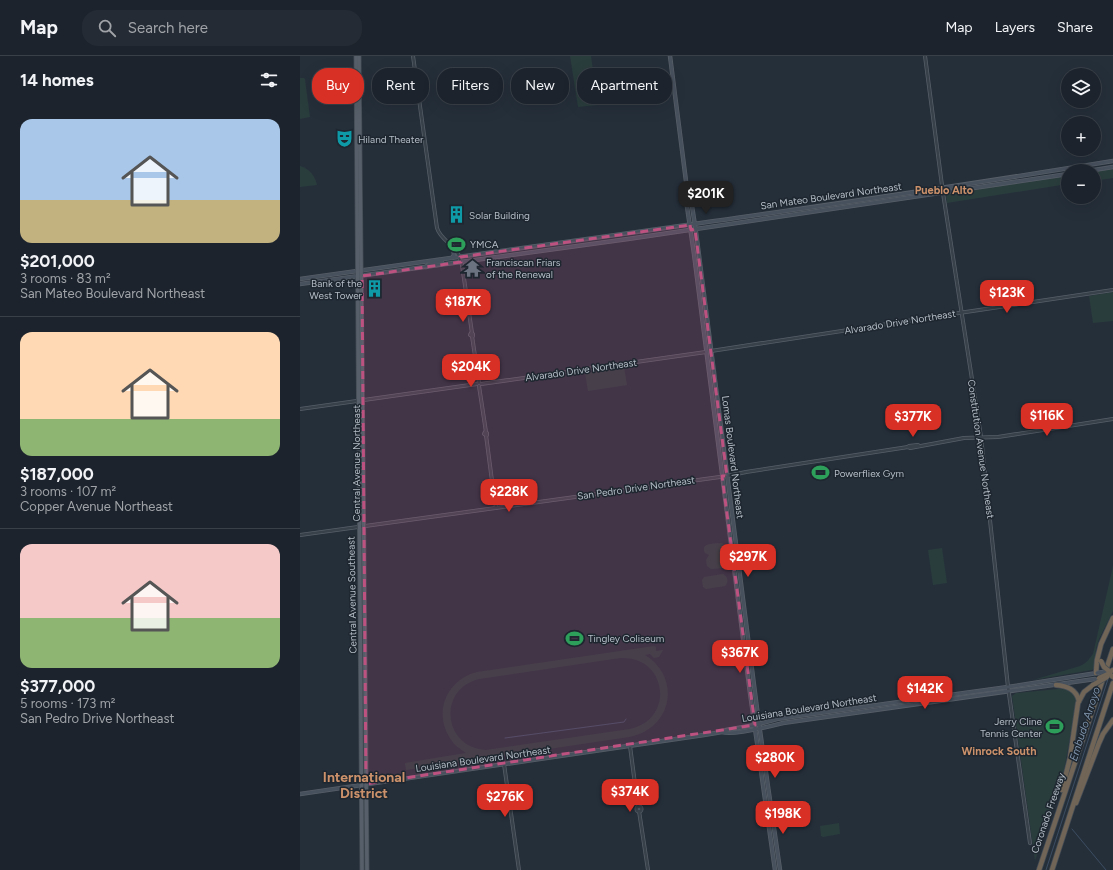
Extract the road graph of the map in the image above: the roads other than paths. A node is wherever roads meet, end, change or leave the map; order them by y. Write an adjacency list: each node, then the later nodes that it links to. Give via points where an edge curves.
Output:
1 (356, 56): 24 (main road, Central Avenue Southeast)
2 (360, 56): 23 (main road, Central Avenue Northeast)
3 (413, 56): 17 (street, via 437,228)
4 (670, 56): 11 (main road, Lomas Boulevard Northeast)
5 (925, 56): 10 (street, Constitution Avenue Northeast)
6 (1113, 161): 10 (main road, San Mateo Boulevard Northeast)
7 (1113, 167): 8 (main road)
8 (1101, 169)
9 (1061, 175): 12 (main road, San Mateo Boulevard Northeast)
10 (942, 188): 12 (street, Constitution Avenue Northeast); 13 (main road, San Mateo Boulevard Northeast)
11 (687, 189): 13 (main road, Lomas Boulevard Northeast, via 690,193); 14 (main road, Lomas Boulevard Northeast, via 685,193)
12 (943, 192): 15 (main road, San Mateo Boulevard Northeast); 30 (street, Constitution Avenue Northeast)
13 (694, 224): 14 (main road, San Mateo Boulevard Northeast); 15 (main road, Lomas Boulevard Northeast)
14 (690, 225): 16 (main road, Lomas Boulevard Northeast); 18 (main road, San Mateo Boulevard Northeast)
15 (695, 229): 16 (main road, San Mateo Boulevard Northeast); 31 (main road, Lomas Boulevard Northeast)
16 (691, 230): 21 (main road, San Mateo Boulevard Northeast); 32 (main road, Lomas Boulevard Northeast)
17 (453, 247): 18 (street); 19 (main road)
18 (460, 257): 19 (main road, San Mateo Boulevard Northeast); 21 (street)
19 (452, 258): 20 (main road, San Mateo Boulevard Northeast)
20 (445, 259): 22 (main road); 23 (main road, San Mateo Boulevard Northeast)
21 (461, 262): 22 (main road, San Mateo Boulevard Northeast); 33 (street)
22 (426, 267): 26 (main road, San Mateo Boulevard Northeast)
23 (362, 270): 24 (main road, San Mateo Boulevard Northeast); 26 (main road, Central Avenue Northeast)
24 (357, 271): 25 (main road, Central Avenue Southeast); 27 (main road, San Mateo Boulevard Northeast)
25 (357, 276): 26 (main road, San Mateo Boulevard Northeast); 28 (main road, San Mateo Boulevard Northeast); 34 (main road, Central Avenue Southeast)
26 (362, 276): 35 (main road, Central Avenue Northeast)
27 (300, 279)
28 (300, 284)
29 (1113, 290): 30 (street, Alvarado Drive Northeast)
30 (962, 313): 31 (street, Alvarado Drive Northeast); 38 (street, Constitution Avenue Northeast)
31 (711, 351): 40 (main road, Lomas Boulevard Northeast)
32 (706, 352): 33 (street, Alvarado Drive Northeast); 39 (main road, Lomas Boulevard Northeast)
33 (479, 384): 35 (street, Alvarado Drive Northeast); 41 (street)
34 (358, 401): 35 (street, Alvarado Drive Northeast); 36 (street, Alvarado Drive Northeast); 43 (main road, Central Avenue Southeast)
35 (363, 401): 42 (main road, Central Avenue Northeast)
36 (300, 409)
37 (1113, 419): 38 (street, San Pedro Drive Northeast, via 998,437)
38 (981, 437): 40 (street, San Pedro Drive Northeast); 53 (street, Constitution Avenue Northeast)
39 (722, 476): 40 (street, San Pedro Drive Northeast); 41 (street, San Pedro Drive Northeast); 58 (main road, Lomas Boulevard Northeast)
40 (727, 476): 57 (main road, Lomas Boulevard Northeast)
41 (496, 508): 42 (street, San Pedro Drive Northeast)
42 (364, 526): 43 (street, San Pedro Drive Northeast); 62 (main road, Central Avenue Northeast)
43 (359, 527): 44 (street, San Pedro Drive Northeast); 62 (main road, Central Avenue Southeast)
44 (300, 535)
45 (1113, 618): 47 (highway)
46 (1113, 649): 64 (highway, Coronado Freeway)
47 (1099, 651): 48 (highway); 49 (highway, bridge, via 1104,667)
48 (1098, 673): 49 (highway, bridge); 53 (main road, Louisiana Boulevard Northeast)
49 (1111, 674): 50 (highway, bridge); 55 (highway, bridge, via 1084,692)
50 (1097, 679): 52 (main road, Louisiana Boulevard Northeast)
51 (1113, 683): 65 (highway, Coronado Freeway)
52 (1056, 685): 54 (main road, Louisiana Boulevard Northeast); 55 (highway, via 1072,689)
53 (1008, 687): 54 (street, Constitution Avenue Northeast); 57 (main road, Louisiana Boulevard Northeast, via 777,719)
54 (1009, 691): 59 (main road, Louisiana Boulevard Northeast); 66 (street, Constitution Avenue Northeast)
55 (1079, 701): 64 (highway, via 1070,758)
56 (1113, 720): 65 (highway, via 1099,743)
57 (759, 724): 58 (main road, Louisiana Boulevard Northeast); 59 (main road, Lomas Boulevard Northeast)
58 (755, 727): 59 (main road, Louisiana Boulevard Northeast); 60 (main road, Louisiana Boulevard Northeast, via 727,734 722,732); 71 (main road, Lomas Boulevard Northeast)
59 (760, 728): 72 (main road, Lomas Boulevard Northeast)
60 (630, 746): 61 (main road, Louisiana Boulevard Northeast); 70 (street)
61 (504, 764): 62 (main road, Louisiana Boulevard Northeast); 69 (street)
62 (364, 785): 63 (main road, Louisiana Boulevard Northeast); 67 (main road, Central Avenue Southeast); 68 (main road, Central Avenue Northeast)
63 (300, 794)
64 (1056, 816): 73 (highway, Coronado Freeway)
65 (1064, 834): 74 (highway, Coronado Freeway)
66 (1030, 842)
67 (362, 870)
68 (367, 870)
69 (519, 870)
70 (648, 870)
71 (775, 870)
72 (780, 870)
73 (1038, 870)
74 (1052, 870)

